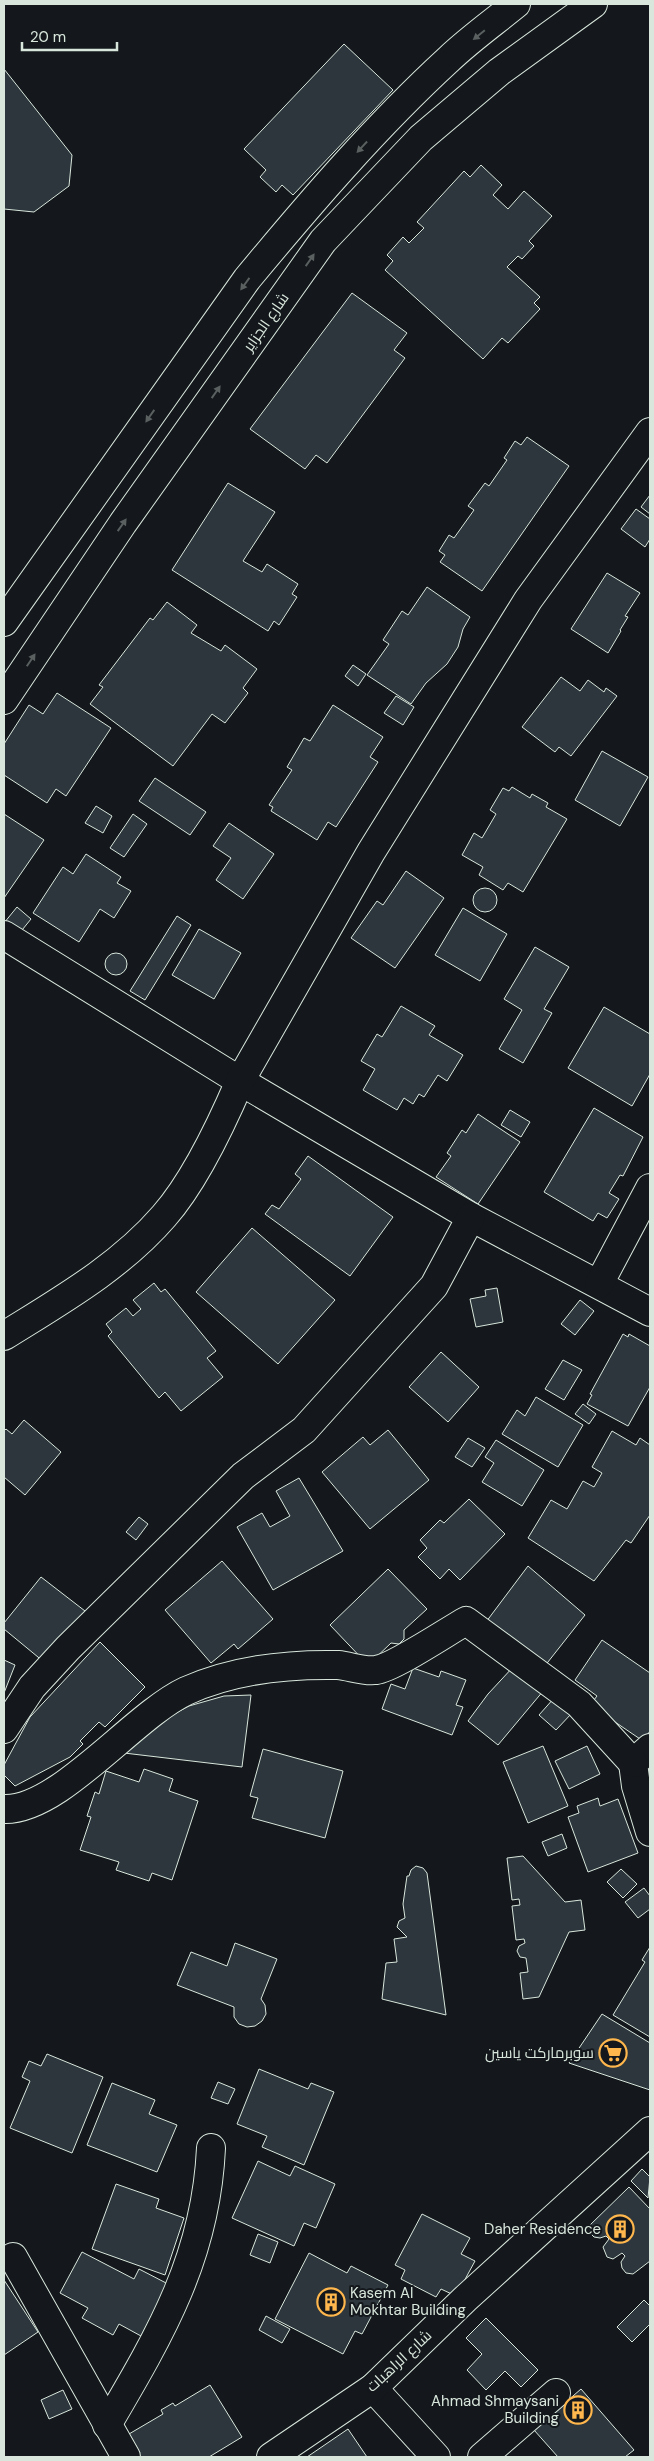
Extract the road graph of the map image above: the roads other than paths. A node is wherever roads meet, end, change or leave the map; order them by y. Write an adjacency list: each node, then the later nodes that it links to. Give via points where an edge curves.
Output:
1 (516, 4): 4 (street, one-way to 4, via 450,58 398,108 285,234 247,280)
2 (594, 4): 5 (street, شارع الجزاير, one-way to 2, via 123,523 323,242 421,138 499,72)
3 (650, 432): 7 (street, via 528,600 371,852)
4 (4, 622)
5 (4, 700)
6 (4, 934): 7 (street)
7 (240, 1081): 9 (street); 12 (street, via 226,1115 165,1216 101,1273)
8 (650, 1188): 10 (street)
9 (471, 1217): 10 (street); 13 (street, via 434,1286 304,1430 243,1476 68,1648 32,1687)
10 (599, 1284): 11 (street)
11 (650, 1312)
12 (4, 1336)
13 (4, 1729)
14 (642, 1756): 15 (street, via 579,1704 466,1621 376,1670 339,1665 268,1668 186,1691 160,1706 42,1800); 16 (street, via 636,1786)
15 (4, 1809)
16 (650, 1832)
17 (647, 2139): 20 (street, شارع الراهبات, via 465,2299)
18 (211, 2148): 22 (street, via 208,2192 189,2267 165,2325)
19 (13, 2257): 22 (street)
20 (373, 2388): 24 (street, شارع الراهبات); 25 (street)
21 (556, 2393): 26 (street)
22 (108, 2425): 23 (street)
23 (126, 2457)
24 (271, 2457)
25 (436, 2457)
26 (482, 2457)

